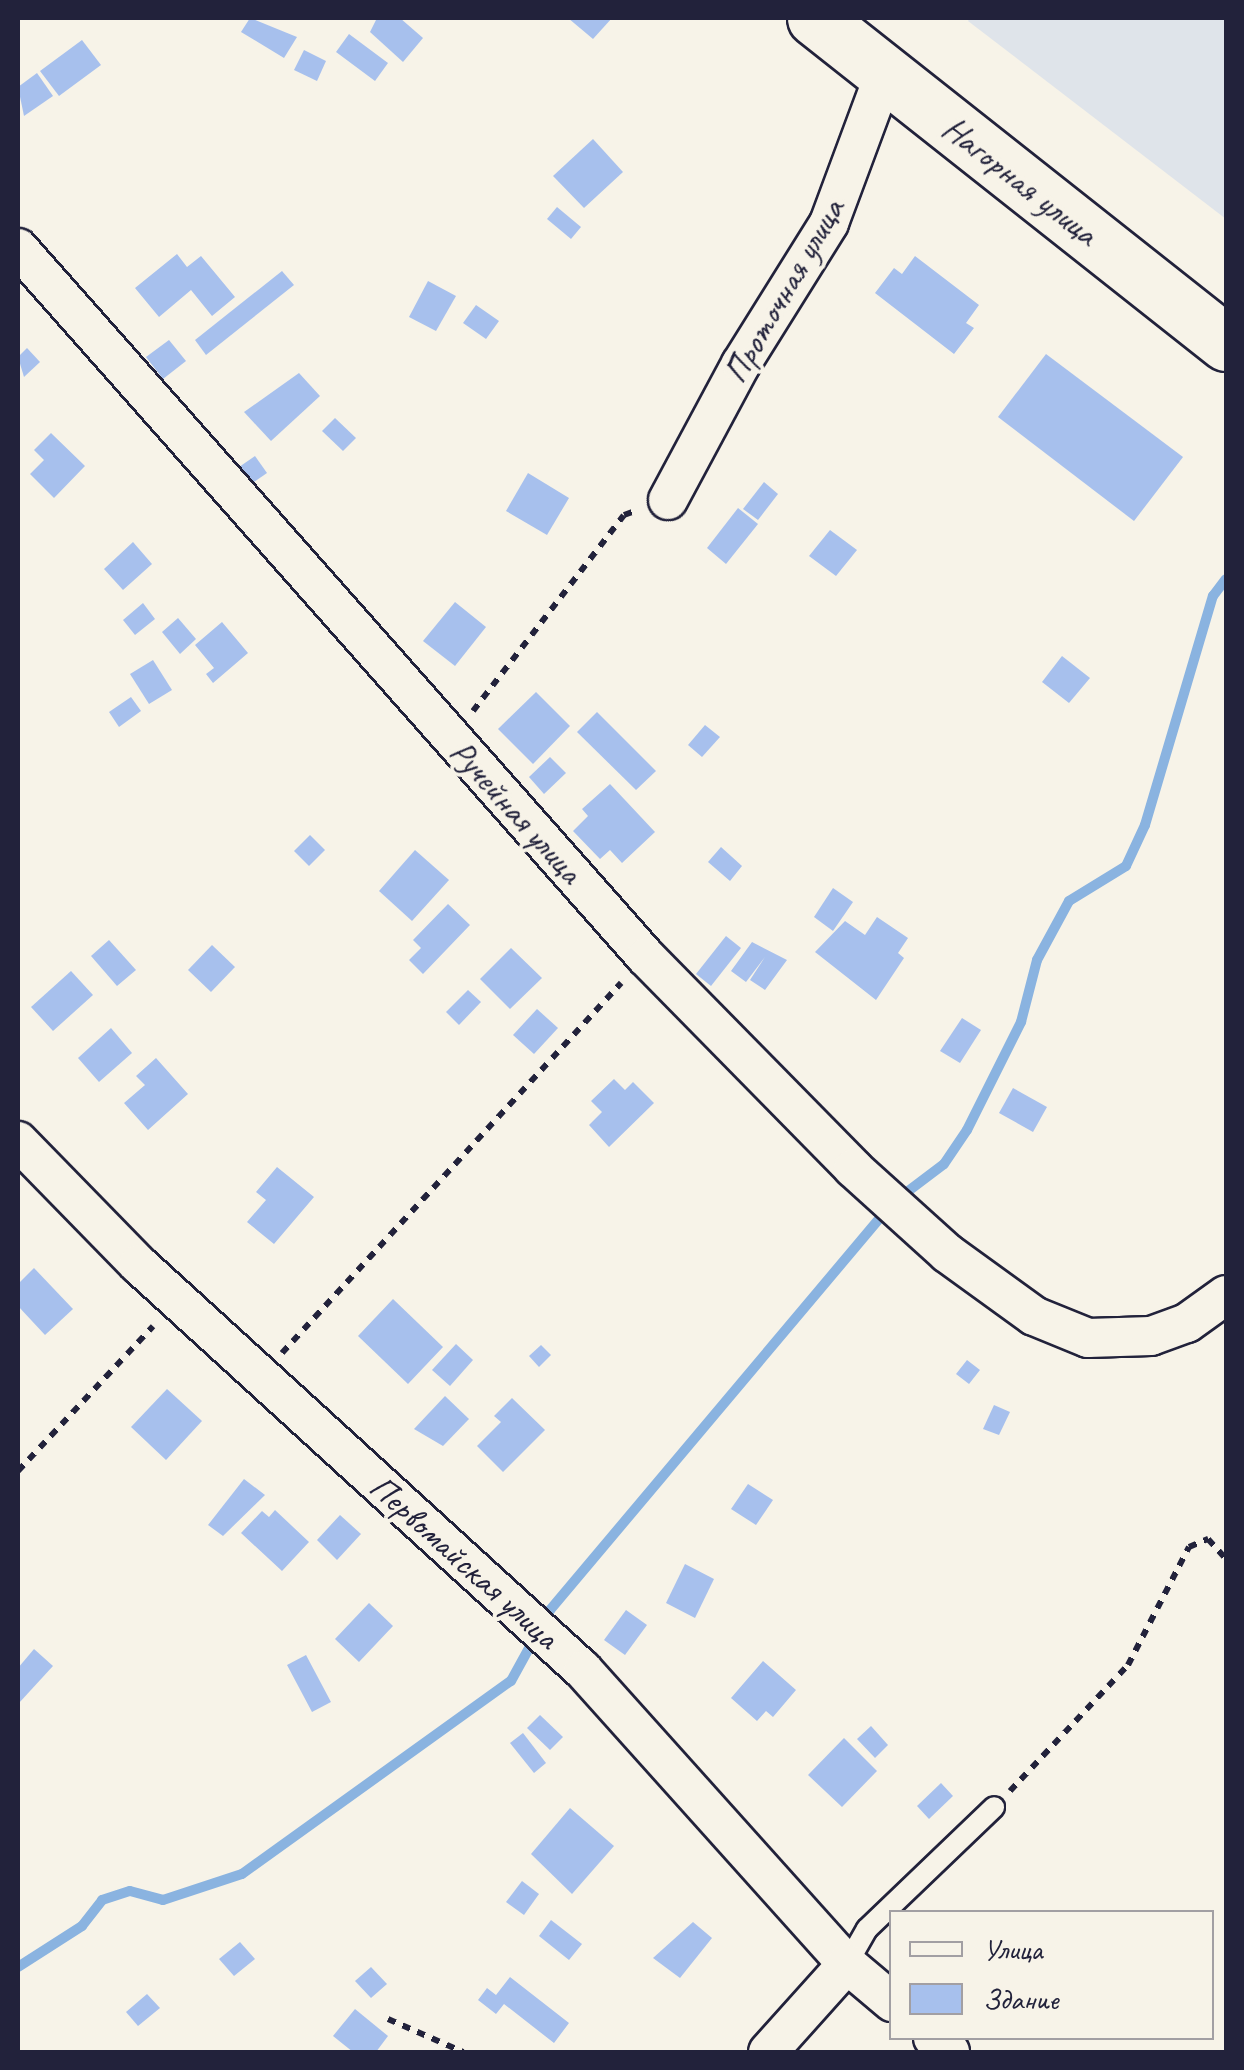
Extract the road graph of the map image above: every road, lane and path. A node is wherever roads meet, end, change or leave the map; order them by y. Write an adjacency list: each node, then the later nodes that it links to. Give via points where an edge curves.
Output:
1 (815, 18): 2 (main road, Нагорная улица)
2 (884, 75): 4 (main road, Нагорная улица); 5 (street, Проточная улица, via 830,223 741,364)
3 (18, 248): 6 (street, Ручейная улица)
4 (1226, 343)
5 (668, 500): 6 (path, via 624,515)
6 (450, 740): 7 (street, Ручейная улица)
7 (646, 957): 9 (street, Ручейная улица, via 933,1241 977,1278 1060,1327 1088,1338 1151,1336 1187,1324); 11 (path)
8 (18, 1141): 10 (street, Первомайская улица)
9 (1226, 1295)
10 (178, 1300): 11 (street, Первомайская улица); 12 (path)
11 (261, 1376): 15 (street, Первомайская улица, via 582,1670)
12 (18, 1471)
13 (1226, 1559): 14 (path, via 1208,1539 1189,1546 1128,1666)
14 (994, 1807): 15 (lane, via 867,1929)
15 (846, 1964): 16 (street, Первомайская улица); 19 (street)
16 (889, 2000)
17 (388, 2019): 18 (path)
18 (464, 2052)
19 (768, 2052)

